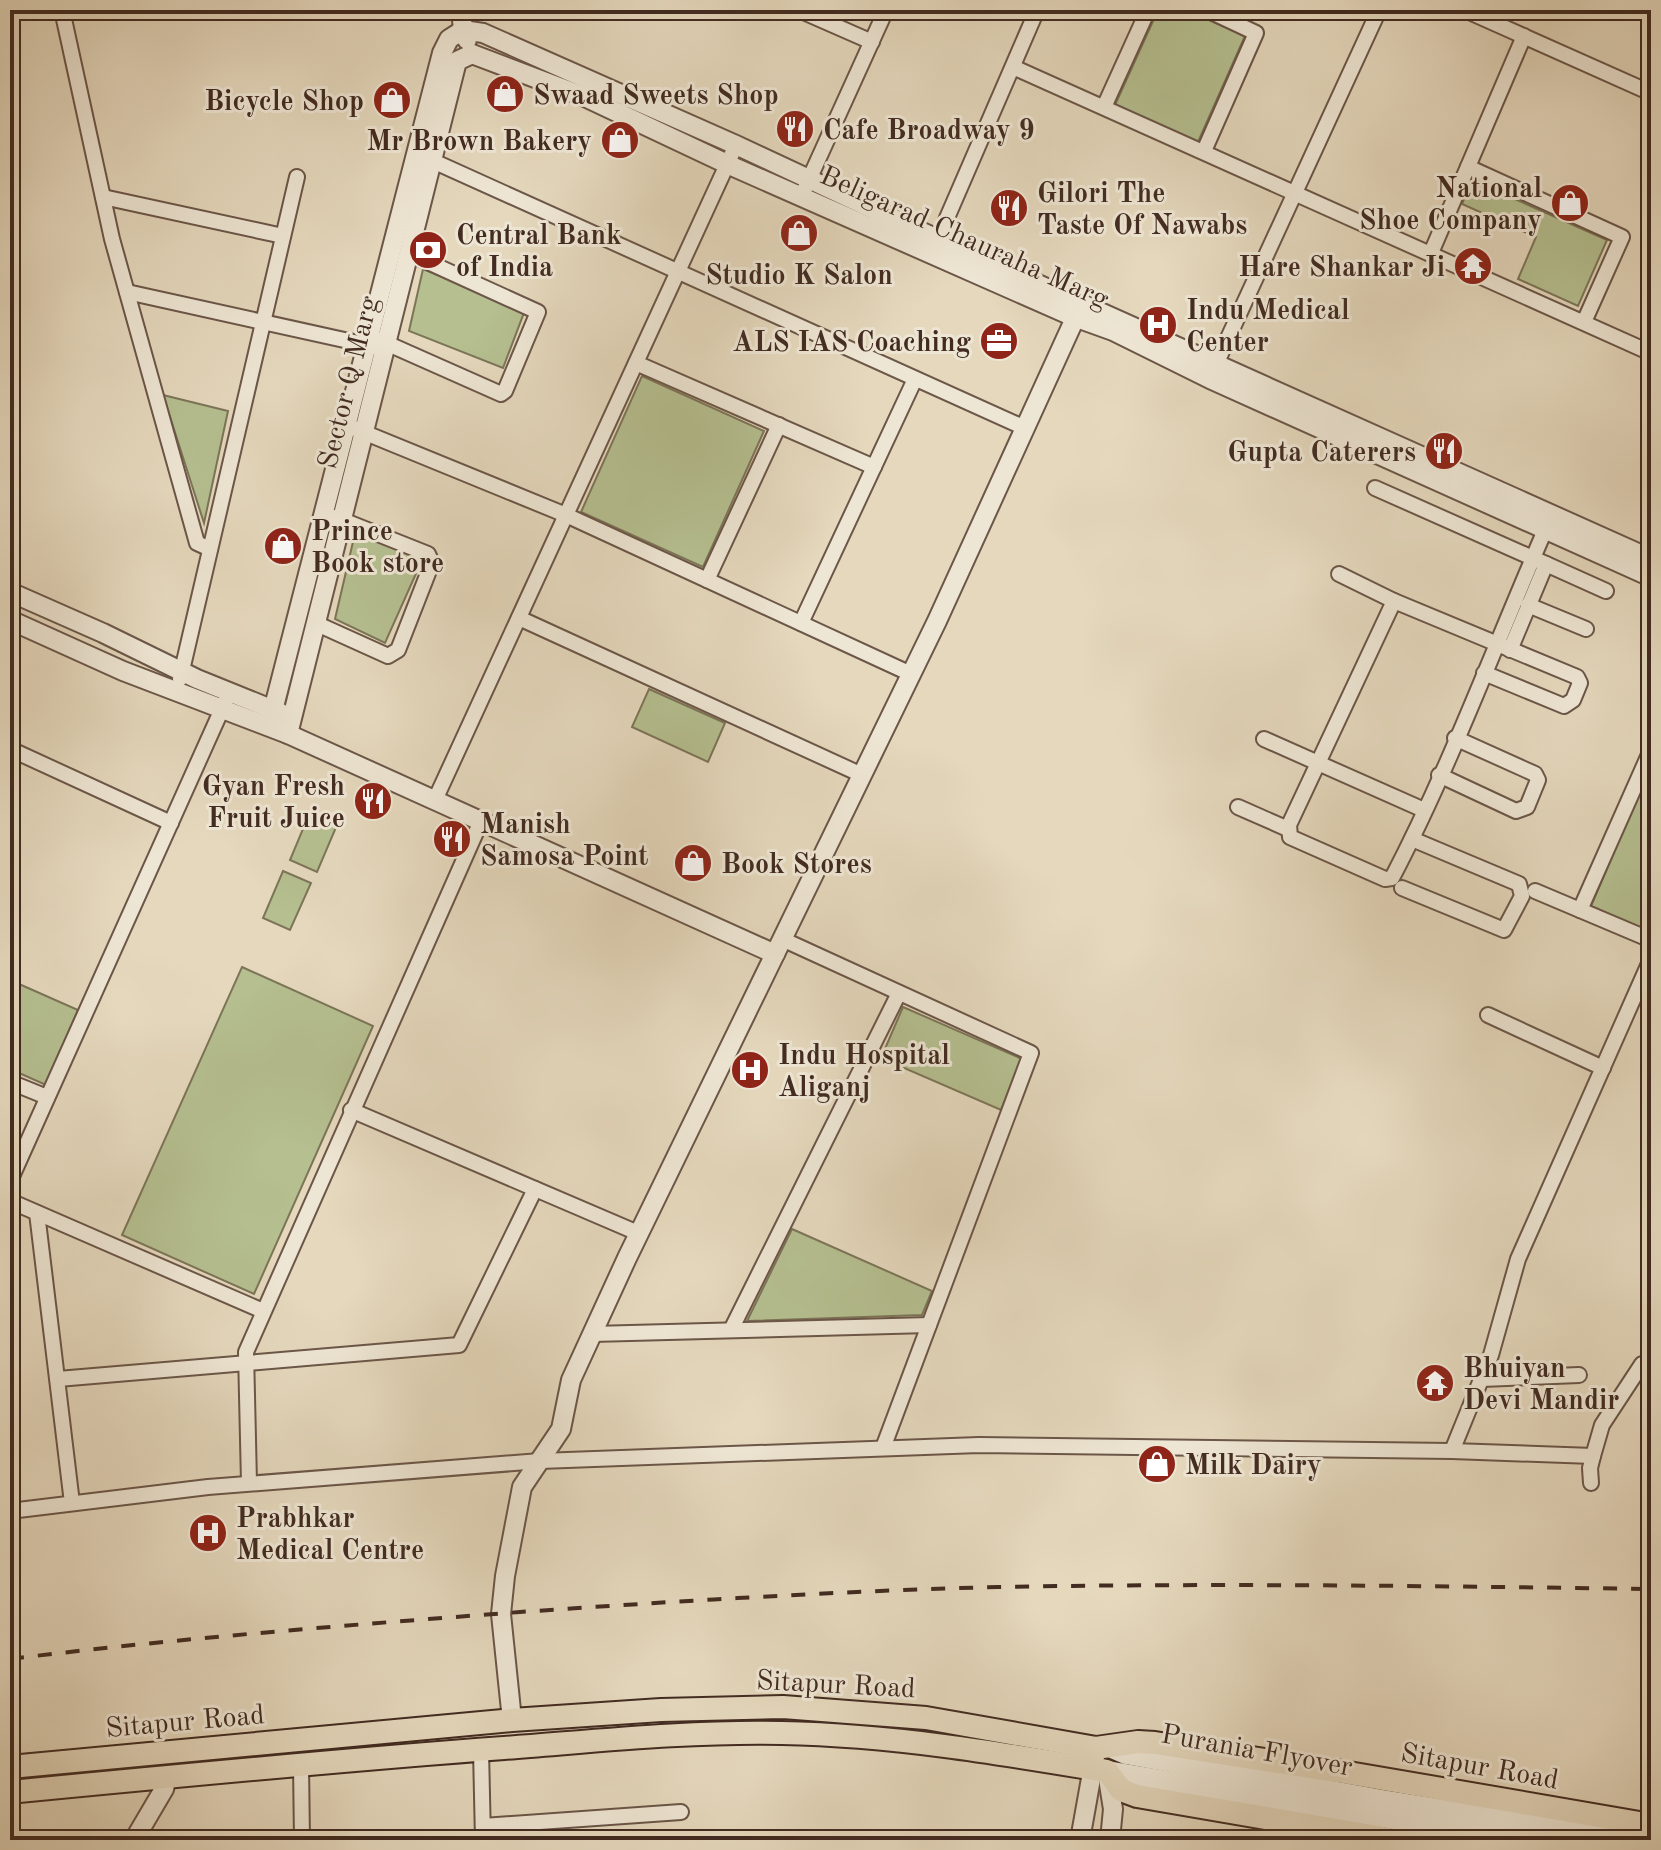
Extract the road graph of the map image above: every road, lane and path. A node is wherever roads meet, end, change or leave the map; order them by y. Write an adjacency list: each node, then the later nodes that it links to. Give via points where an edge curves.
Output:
1 (62, 10): 25 (street)
2 (461, 10): 10 (street)
3 (799, 10): 12 (street)
4 (886, 10): 12 (street)
5 (1037, 10): 14 (street)
6 (1148, 10): 16 (street)
7 (1207, 10): 18 (street, via 1256,33)
8 (1379, 10): 24 (street)
9 (1465, 10): 11 (street)
10 (463, 30): 13 (street); 17 (street, via 483,33); 19 (street, via 449,39 442,53)
11 (1524, 36): 15 (street); 21 (street)
12 (872, 42): 23 (street)
13 (472, 54): 19 (street, Sector Q Marg, via 457,61); 20 (street, Beligarad Chauraha Marg, via 585,97)
14 (1013, 67): 16 (street); 27 (street)
15 (1651, 93)
16 (1104, 107): 18 (street)
17 (736, 145): 20 (street); 23 (street)
18 (1204, 151): 24 (street)
19 (424, 157): 28 (street, Sector Q Marg); 30 (street); 35 (street)
20 (727, 164): 23 (street, Beligarad Chauraha Marg); 30 (street)
21 (1468, 167): 29 (street); 34 (street, via 1622,237)
22 (297, 177): 26 (street)
23 (805, 187): 27 (street, Beligarad Chauraha Marg)
24 (1295, 192): 29 (street); 38 (street)
25 (103, 197): 26 (street); 31 (street)
26 (283, 236): 33 (street)
27 (935, 247): 32 (street, Beligarad Chauraha Marg)
28 (408, 253): 35 (street, Sector Q Marg); 35 (street, via 538,312 501,394)
29 (1431, 253): 34 (street)
30 (677, 271): 37 (street); 39 (street)
31 (127, 292): 33 (street); 48 (street, via 197,543)
32 (1078, 310): 38 (street, Beligarad Chauraha Marg, via 1113,331); 42 (street)
33 (263, 322): 35 (street); 48 (street)
34 (1584, 322): 36 (street)
35 (376, 343): 41 (street)
36 (1651, 353)
37 (636, 363): 40 (street); 45 (street)
38 (1213, 371): 47 (street, Beligarad Chauraha Marg)
39 (915, 379): 42 (street); 43 (street)
40 (779, 425): 43 (street); 52 (street)
41 (355, 428): 45 (street); 46 (street)
42 (1025, 428): 65 (street)
43 (874, 467): 60 (street)
44 (1375, 488): 49 (street)
45 (566, 515): 52 (street); 57 (street)
46 (332, 516): 59 (street); 59 (street, via 428,554 432,563 393,655); 68 (street)
47 (1548, 522): 49 (street); 50 (street, Beligarad Chauraha Marg)
48 (210, 549): 63 (street)
49 (1539, 561): 53 (street); 56 (street); 62 (street)
50 (1649, 565)
51 (1339, 574): 55 (street)
52 (707, 580): 60 (street)
53 (1606, 591)
54 (10, 592): 63 (street)
55 (1394, 601): 62 (street); 74 (street)
56 (1528, 605): 61 (street); 62 (street)
57 (519, 618): 75 (street); 77 (street)
58 (10, 620): 66 (street)
59 (315, 623): 69 (street)
60 (801, 623): 65 (street)
61 (1586, 629)
62 (1503, 648): 64 (street); 64 (street, via 1579,679 1573,700 1560,706)
63 (182, 672): 66 (street); 67 (street)
64 (1484, 673): 70 (street)
65 (911, 674): 75 (street)
66 (177, 691): 67 (street)
67 (226, 700): 68 (street); 81 (street)
68 (271, 718): 69 (street)
69 (290, 725): 77 (street)
70 (1455, 738): 76 (street); 76 (street, via 1535,774 1538,780 1527,807 1516,811)
71 (1264, 739): 74 (street)
72 (10, 749): 81 (street)
73 (1651, 750): 86 (street)
74 (1318, 763): 79 (street); 82 (street)
75 (862, 775): 88 (street)
76 (1439, 775): 79 (street)
77 (435, 800): 80 (street)
78 (1238, 807): 82 (street)
79 (1424, 810): 83 (street)
80 (481, 821): 88 (street); 95 (street)
81 (171, 823): 94 (street)
82 (1288, 829): 83 (street, via 1296,841 1385,879 1392,878)
83 (1412, 839): 84 (street, via 1519,884 1522,896 1504,930)
84 (1402, 888)
85 (1535, 891): 86 (street)
86 (1580, 910): 87 (street)
87 (1651, 940)
88 (778, 946): 90 (street); 100 (street)
89 (1651, 959): 92 (street)
90 (899, 993): 102 (street, via 1031,1053); 103 (street)
91 (1488, 1015): 92 (street)
92 (1603, 1068): 109 (street, via 1518,1259)
93 (10, 1082): 94 (street)
94 (47, 1097): 96 (street)
95 (351, 1110): 97 (street); 101 (street)
96 (10, 1181)
97 (535, 1189): 100 (street); 105 (street, via 459,1345)
98 (10, 1201): 99 (street)
99 (37, 1213): 101 (street); 108 (street)
100 (638, 1233): 104 (street)
101 (263, 1311): 105 (street)
102 (929, 1325): 103 (street); 110 (street)
103 (731, 1330): 104 (street)
104 (592, 1334): 113 (street, via 571,1380 561,1429)
105 (246, 1363): 108 (street); 114 (street)
106 (1642, 1364): 112 (street, via 1602,1425)
107 (1579, 1375): 109 (street)
108 (58, 1379): 116 (street)
109 (1482, 1379): 111 (street)
110 (883, 1448): 111 (street); 113 (street)
111 (1452, 1451): 112 (street)
112 (1593, 1456): 115 (street)
113 (540, 1461): 114 (street); 118 (street, via 522,1487 505,1576 501,1614)
114 (249, 1483): 116 (street)
115 (1591, 1483)
116 (72, 1503): 117 (street)
117 (10, 1511)
118 (512, 1720): 120 (main road, Sitapur Road, via 783,1707 926,1718); 122 (main road, Sitapur Road)
119 (481, 1750): 120 (main road, Sitapur Road, via 705,1733 784,1733); 121 (main road, Sitapur Road); 128 (street)
120 (1101, 1759): 126 (main road, Sitapur Road, via 1138,1742 1155,1743); 127 (main road, Purania Flyover, via 1126,1754); 127 (main road, via 1121,1790 1137,1796); 131 (street); 132 (street, via 1113,1809)
121 (301, 1765): 123 (main road, Sitapur Road); 130 (street)
122 (10, 1767)
123 (167, 1777): 124 (main road, Sitapur Road); 129 (street)
124 (10, 1792)
125 (681, 1812): 128 (street)
126 (1651, 1825)
127 (1381, 1826): 133 (main road, Purania Flyover); 134 (main road, Purania Flyover)
128 (483, 1833)
129 (134, 1840)
130 (302, 1840)
131 (1080, 1840)
132 (1110, 1840)
133 (1518, 1840)
134 (1631, 1840)

